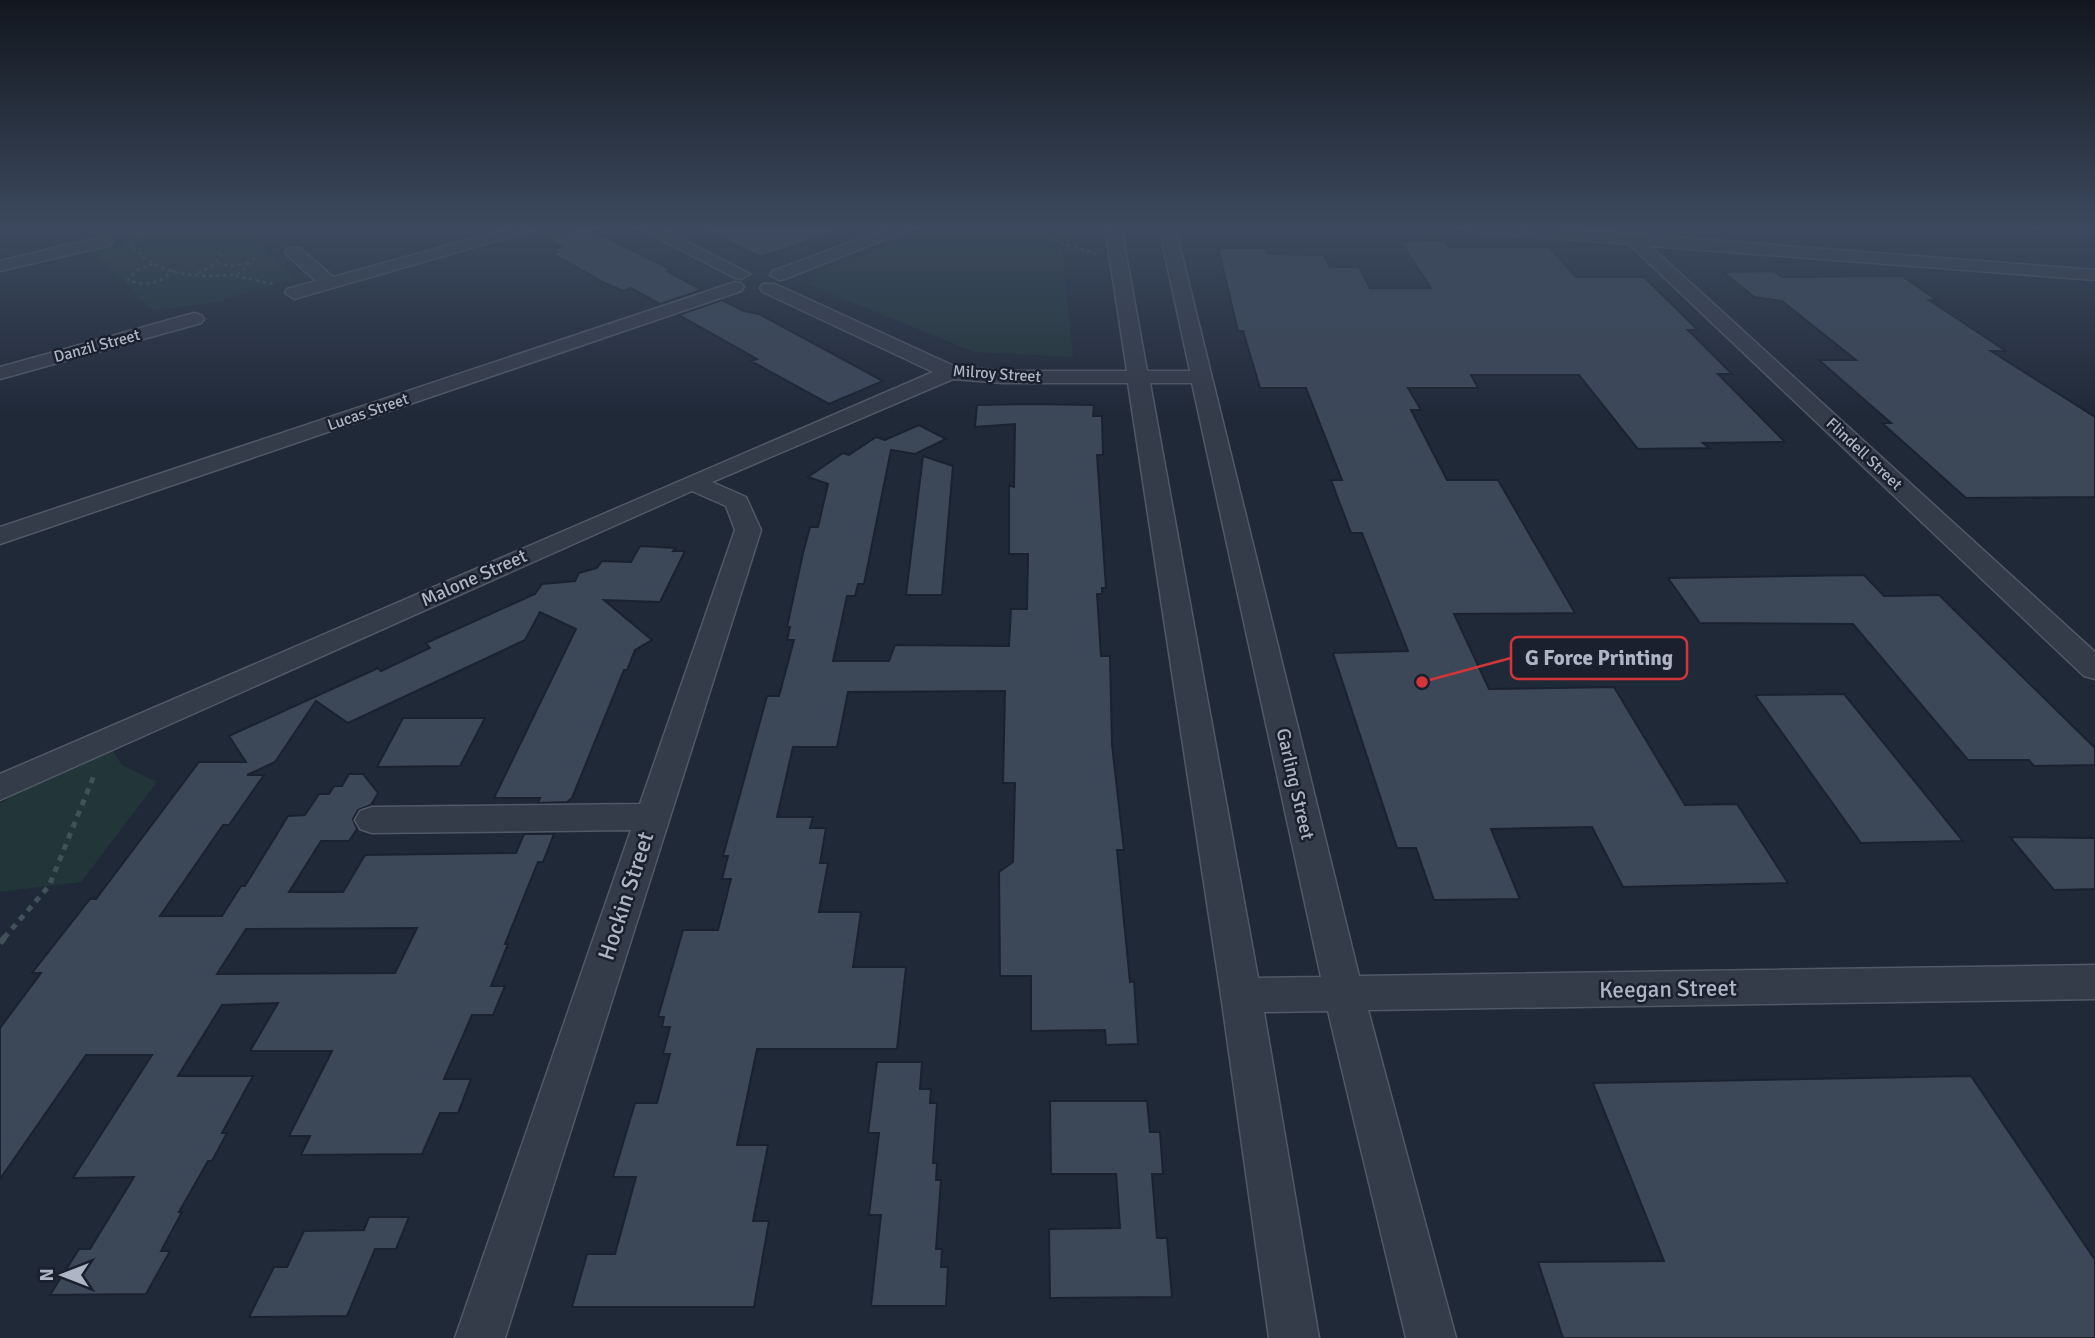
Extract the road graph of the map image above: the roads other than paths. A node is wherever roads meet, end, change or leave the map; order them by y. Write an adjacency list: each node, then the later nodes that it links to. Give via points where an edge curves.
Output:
1 (308, 289): 7 (street)
2 (714, 289): 14 (street, Lucas Street)
3 (789, 289): 9 (street, Milroy Street, via 913,357)
4 (1117, 289): 11 (street)
5 (1181, 289): 12 (street, Garling Street)
6 (1687, 289): 15 (street, Flindell Street)
7 (294, 293)
8 (194, 319): 10 (street, Danzil Street)
9 (950, 372): 11 (street, Milroy Street, via 1003,377); 13 (street, Malone Street)
10 (0, 373)
11 (1139, 377): 12 (street, Milroy Street); 21 (street)
12 (1201, 377): 20 (street, Garling Street)
13 (692, 482): 16 (street, Malone Street); 17 (street, Hockin Street, via 737,502 748,530)
14 (0, 536)
15 (2095, 669)
16 (0, 788)
17 (652, 817): 18 (street); 22 (street, Hockin Street)
18 (372, 820)
19 (2095, 982): 20 (street, Keegan Street)
20 (1344, 994): 21 (street, Keegan Street); 24 (street, Garling Street)
21 (1241, 995): 23 (street)
22 (480, 1338)
23 (1294, 1338)
24 (1431, 1338)

